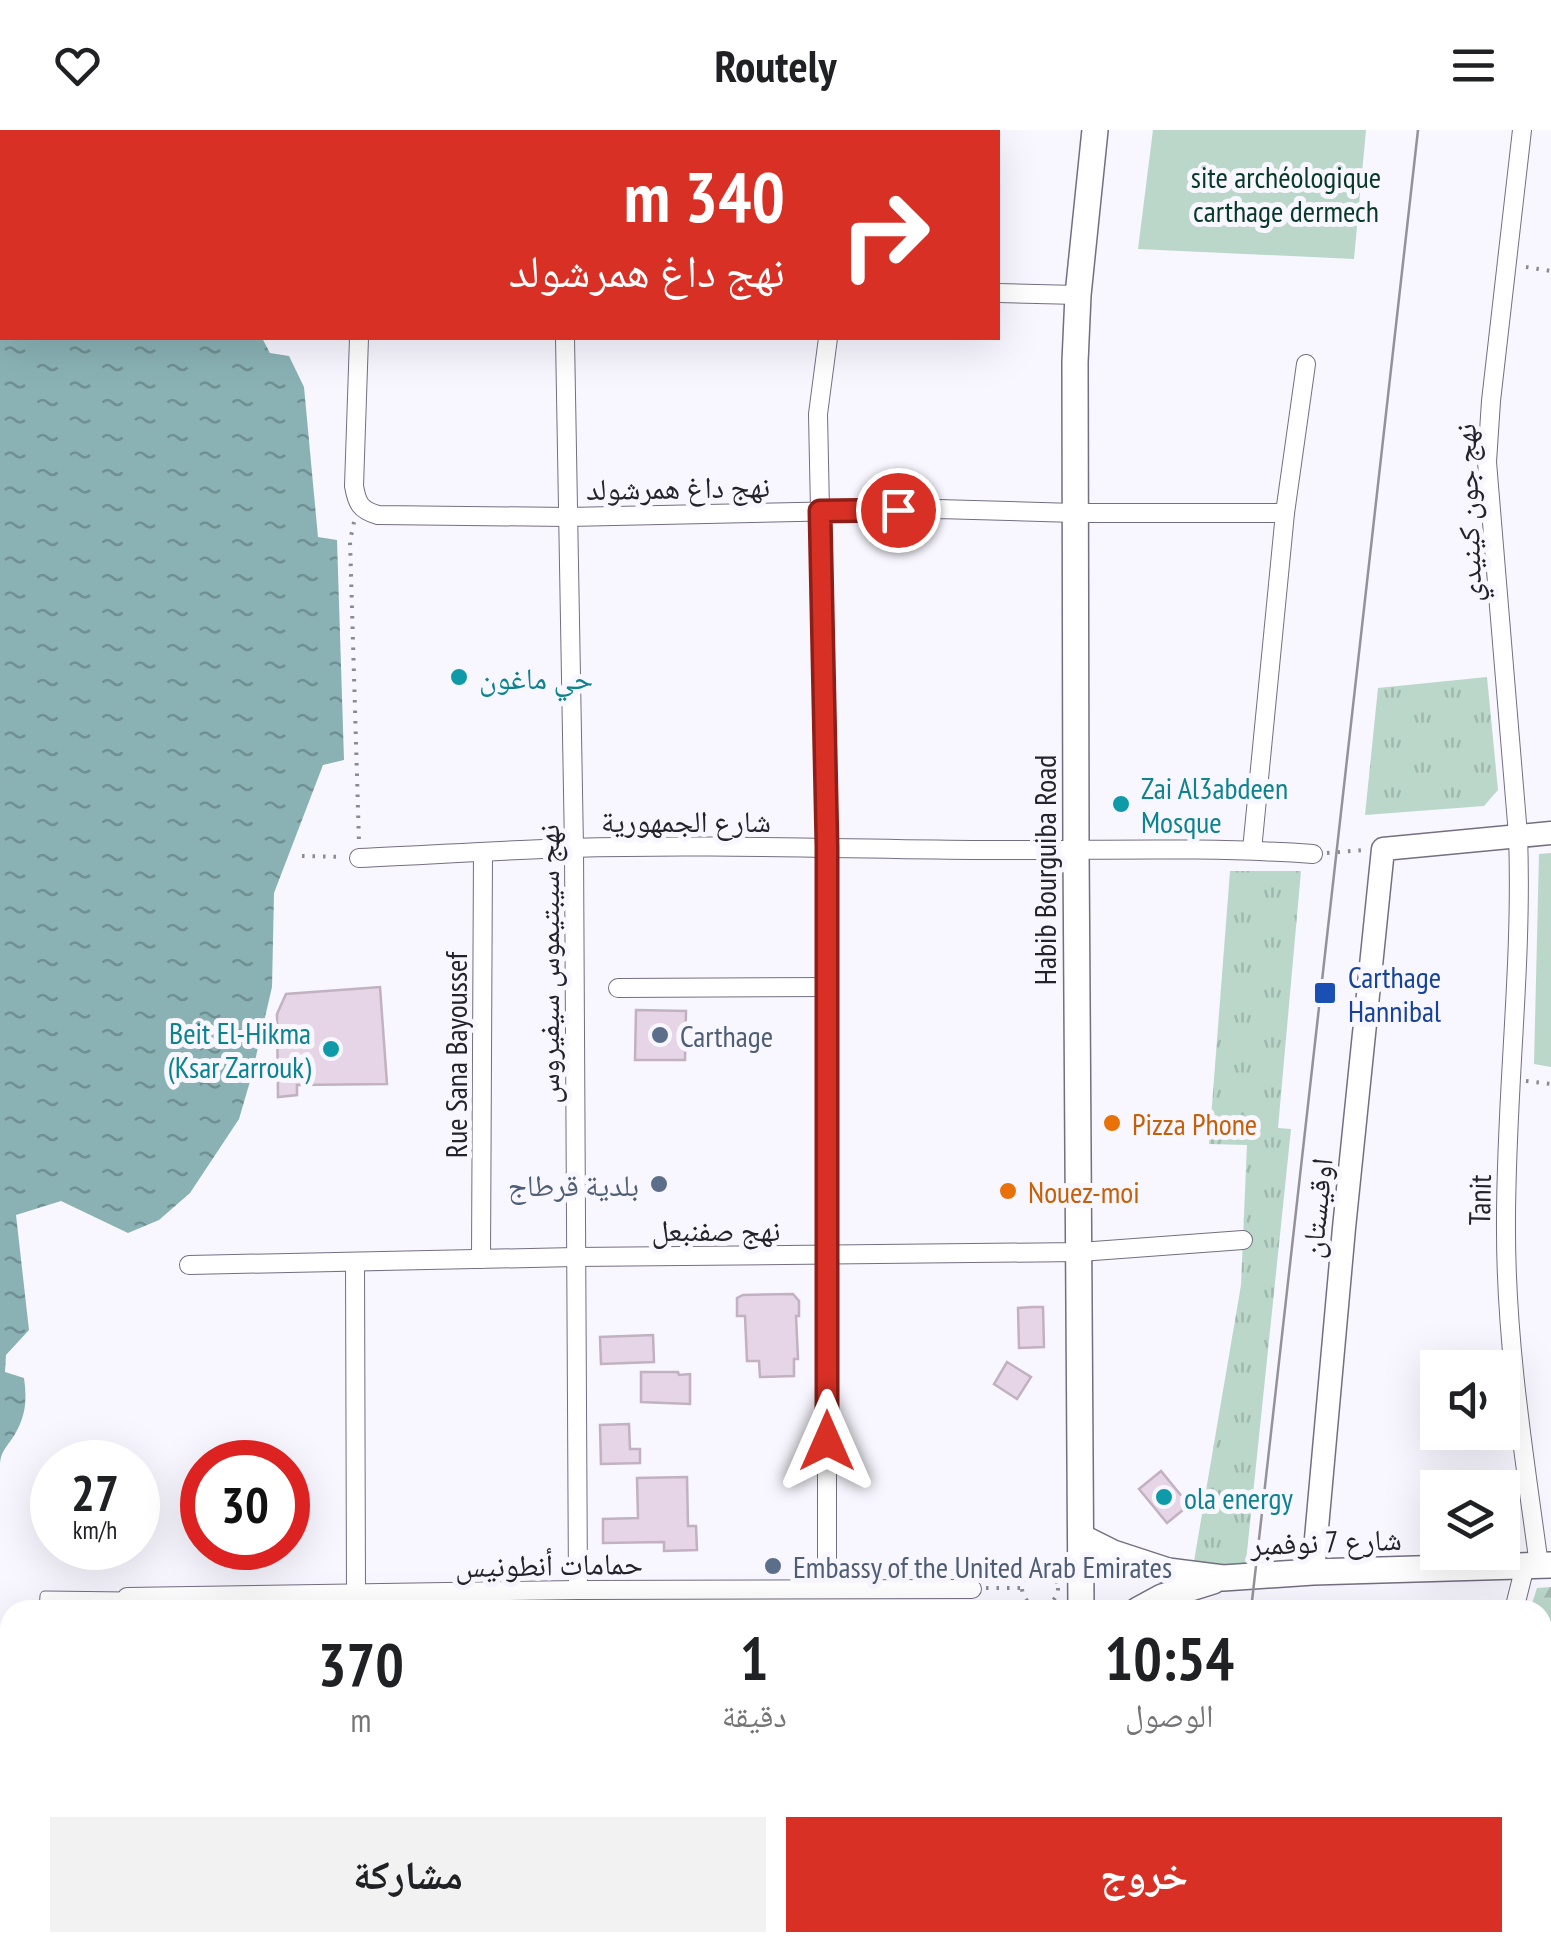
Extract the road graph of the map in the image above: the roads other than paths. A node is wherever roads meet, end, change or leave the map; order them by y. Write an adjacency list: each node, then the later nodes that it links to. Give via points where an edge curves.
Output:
1 (1094, 130): 4 (main road, Habib Bourguiba Road)
2 (1522, 130): 14 (street, نهج جون كينيدي, via 1487,472)
3 (1000, 293): 4 (street)
4 (1078, 295): 10 (main road, Habib Bourguiba Road)
5 (359, 340): 12 (street, نهج داغ همرشولد, via 354,486 366,511)
6 (566, 340): 12 (street, نهج سيبتيموس سيفيروس)
7 (828, 340): 9 (street, via 818,414)
8 (1306, 364): 11 (street)
9 (820, 511): 10 (street, نهج داغ همرشولد); 12 (street, نهج داغ همرشولد); 15 (street)
10 (1076, 512): 11 (street, نهج داغ همرشولد); 17 (main road, Habib Bourguiba Road)
11 (1286, 514): 18 (street)
12 (568, 517): 16 (street, نهج سيبتيموس سيفيروس)
13 (1551, 832): 14 (street)
14 (1518, 835): 32 (street, Tanit, via 1507,1292); 33 (street, اوقيستان, via 1384,849)
15 (827, 847): 16 (street, شارع الجمهورية); 17 (street, شارع الجمهورية); 22 (street)
16 (574, 848): 19 (street, شارع الجمهورية); 26 (street, نهج سيبتيموس سيفيروس)
17 (1076, 848): 18 (street, شارع الجمهورية); 25 (main road, Habib Bourguiba Road)
18 (1252, 850): 20 (street, شارع الجمهورية)
19 (483, 852): 21 (street, شارع الجمهورية); 28 (street, Rue Sana Bayoussef)
20 (1313, 854)
21 (359, 858)
22 (827, 987): 23 (street); 27 (street)
23 (618, 988)
24 (1243, 1240): 25 (street, نهج صفنبعل)
25 (1080, 1252): 27 (street, نهج صفنبعل); 31 (main road, Habib Bourguiba Road)
26 (576, 1256): 27 (street, نهج صفنبعل); 28 (street, نهج صفنبعل); 36 (street, نهج سيبتيموس سيفيروس)
27 (826, 1256): 37 (street)
28 (481, 1258): 29 (street, نهج صفنبعل)
29 (354, 1262): 30 (street, نهج صفنبعل); 38 (street)
30 (189, 1266)
31 (1081, 1538): 34 (main road, شارع 7 نوفمبر, via 1168,1571); 41 (main road, Habib Bourguiba Road)
32 (1538, 1566): 33 (main road, شارع 7 نوفمبر); 43 (street)
33 (1312, 1572): 34 (main road, شارع 7 نوفمبر)
34 (1223, 1578): 42 (main road, شارع 7 نوفمبر)
35 (972, 1589): 37 (street, حمامات أنطونيس)
36 (578, 1590): 37 (street, حمامات أنطونيس); 38 (street, حمامات أنطونيس)
37 (827, 1590)
38 (356, 1594): 39 (street, حمامات أنطونيس)
39 (126, 1597): 40 (lane)
40 (45, 1600)
41 (1082, 1600)
42 (1156, 1600)
43 (1519, 1600)

